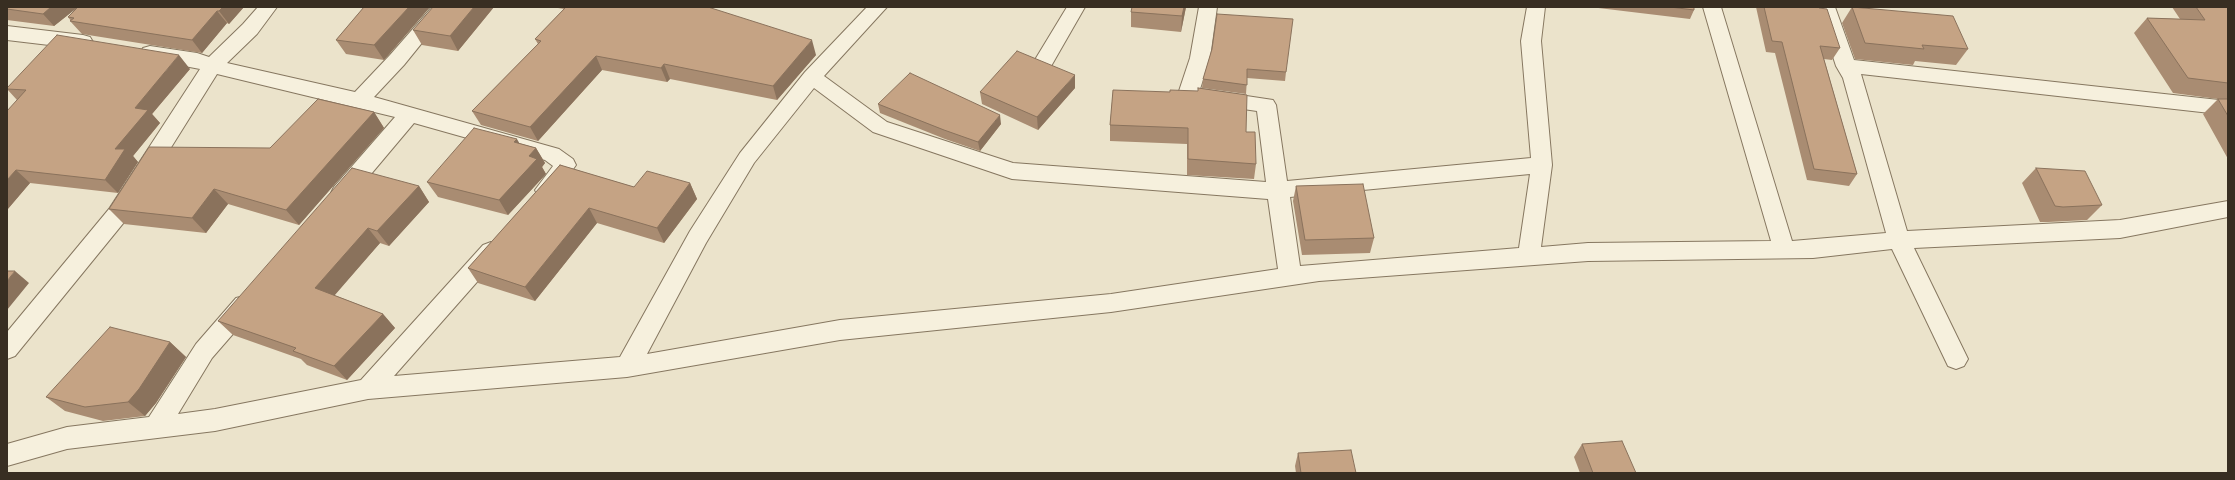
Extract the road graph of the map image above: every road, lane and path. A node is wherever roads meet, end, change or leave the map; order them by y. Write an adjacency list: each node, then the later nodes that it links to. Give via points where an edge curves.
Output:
1 (268, 7): 16 (street, via 250,29)
2 (442, 7): 19 (street)
3 (878, 7): 18 (street)
4 (1076, 7): 15 (street)
5 (1208, 7): 23 (street, via 1200,58 1188,94 1266,105)
6 (1536, 7): 22 (street, via 1531,41)
7 (1712, 7): 29 (street)
8 (1826, 7): 17 (street)
9 (71, 25): 11 (street)
10 (7, 33): 11 (street)
11 (56, 38): 12 (street); 14 (street)
12 (103, 45)
13 (134, 50): 16 (street, via 198,60)
14 (41, 55)
15 (1043, 63)
16 (212, 66): 19 (street); 33 (street, via 116,215)
17 (1846, 66): 20 (street); 28 (street, via 1853,78)
18 (812, 77): 23 (street, via 880,127 1012,171); 35 (street, via 748,158 698,237)
19 (359, 100): 21 (street)
20 (2228, 108)
21 (410, 114): 24 (street, via 552,154 566,165); 25 (street)
22 (1542, 166): 23 (street); 30 (street)
23 (1278, 190): 31 (street)
24 (532, 206)
25 (328, 209)
26 (2228, 209): 28 (street, via 2120,229)
27 (505, 235): 36 (street)
28 (1899, 240): 29 (street, via 1813,250); 34 (street)
29 (1784, 250): 30 (street, via 1588,252)
30 (1530, 256): 31 (street, via 1319,272)
31 (1290, 277): 35 (street, via 1110,303 840,330)
32 (255, 292): 37 (street, via 204,352)
33 (7, 349)
34 (1956, 359)
35 (627, 367): 36 (street)
36 (368, 389): 37 (street, via 215,420)
37 (156, 427): 38 (street, via 67,438)
38 (7, 455)

